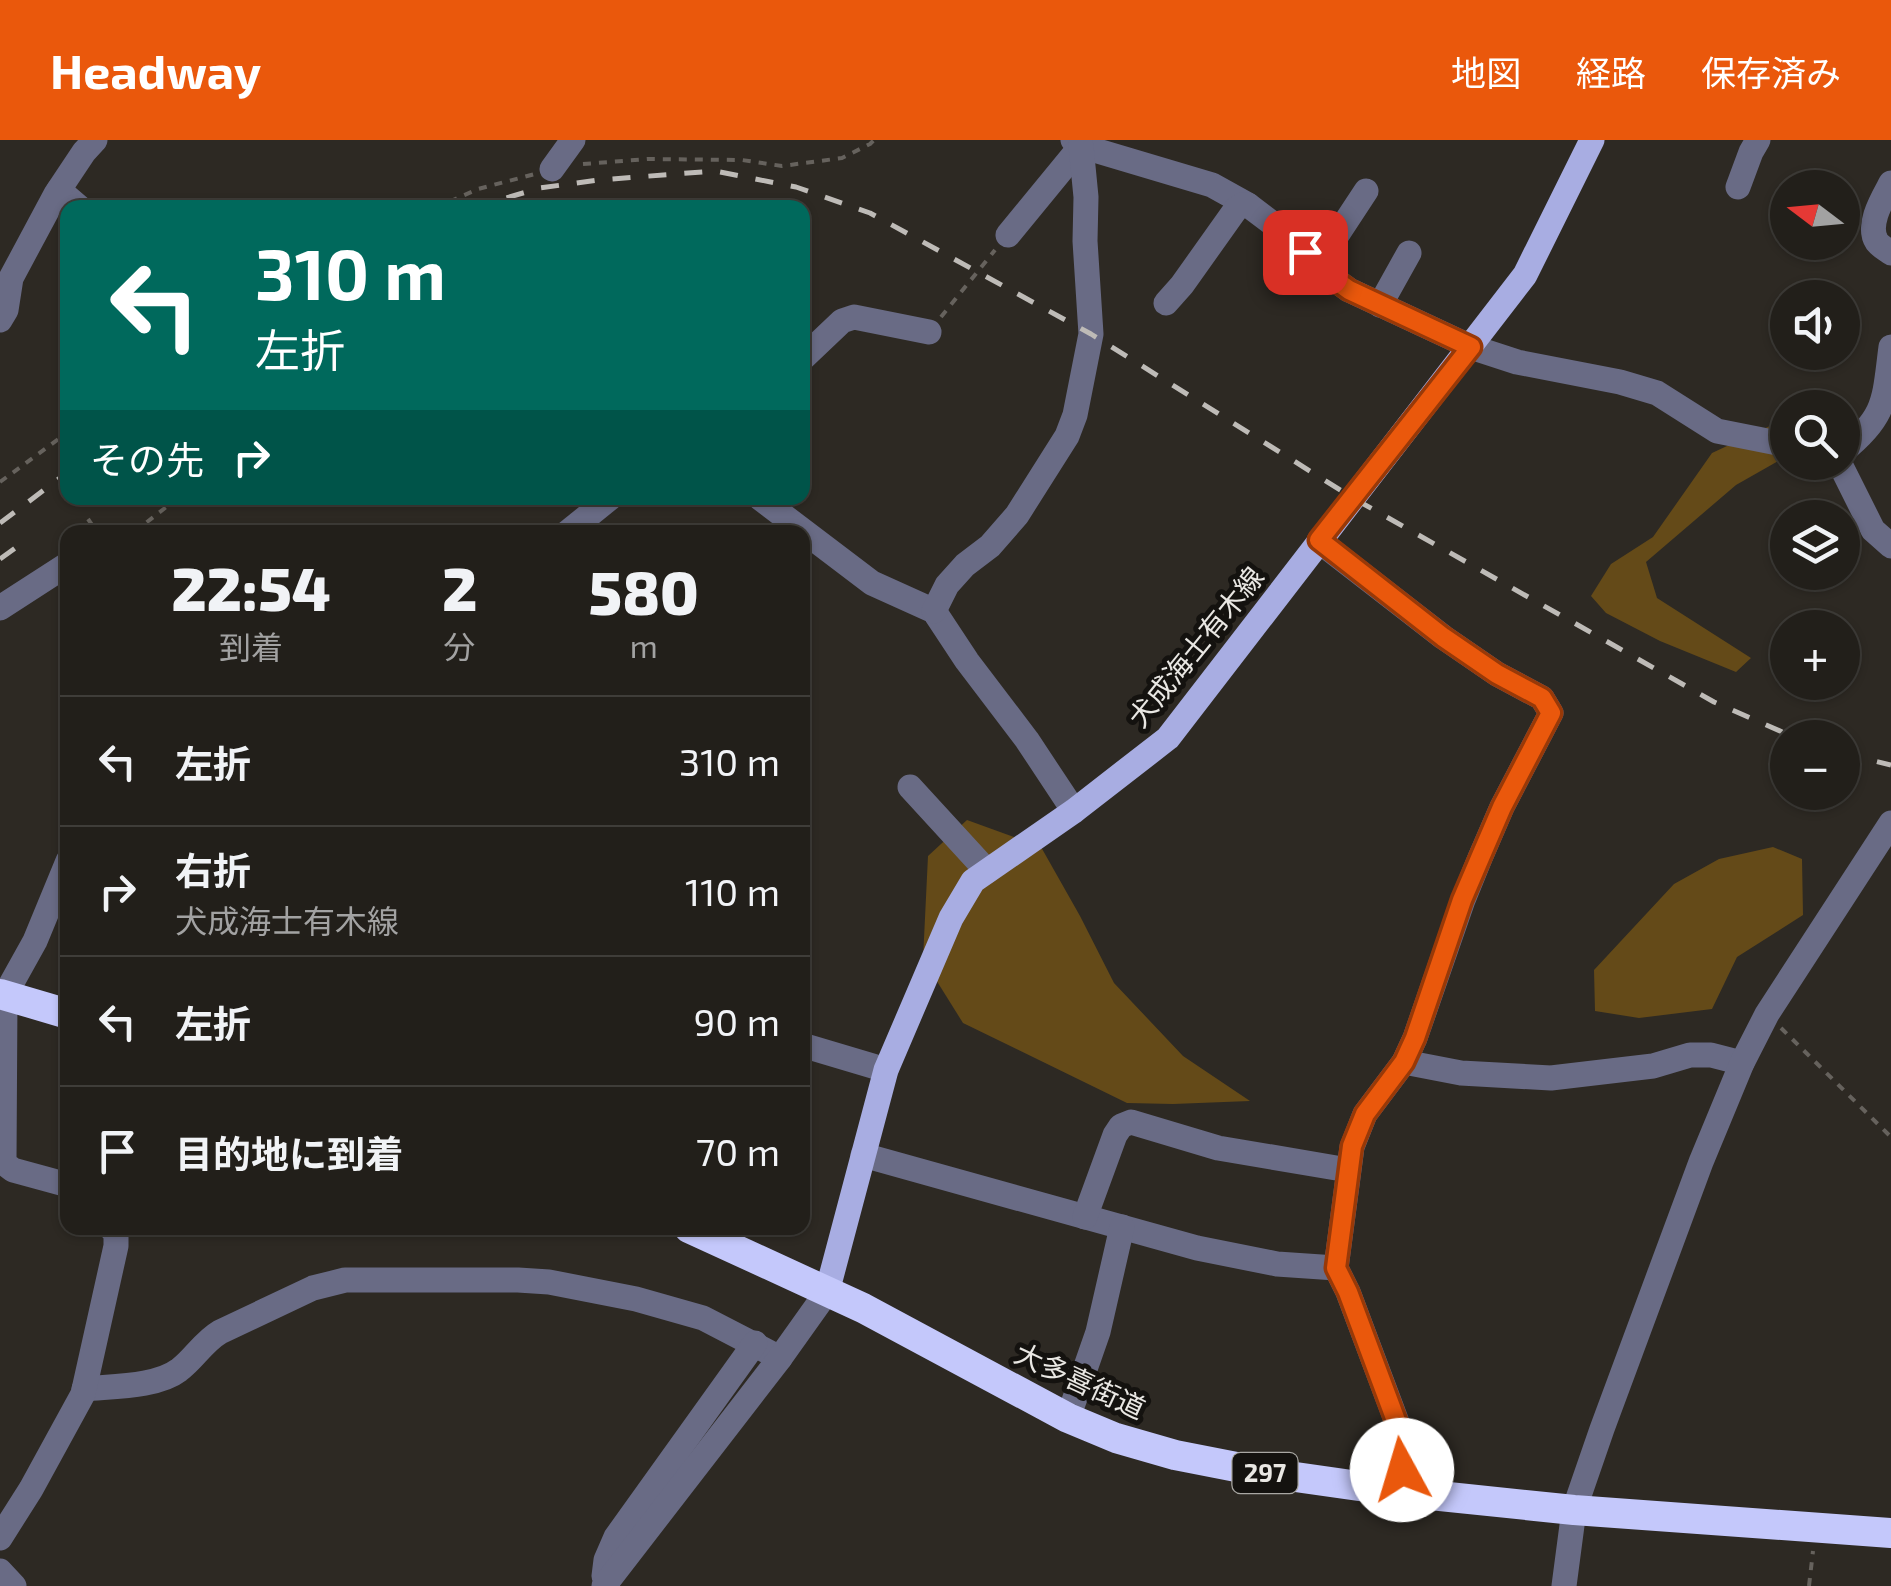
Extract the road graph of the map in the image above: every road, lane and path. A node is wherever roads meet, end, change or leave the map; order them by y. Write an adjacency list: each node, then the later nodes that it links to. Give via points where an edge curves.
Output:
1 (94, 140): 10 (street)
2 (573, 140): 7 (street)
3 (874, 140): 7 (path, via 842,158 782,166 648,159)
4 (1592, 140): 23 (main road, 犬成海士有木線, via 1525,275)
5 (1758, 140): 9 (street)
6 (1077, 143): 14 (street, via 1212,185); 15 (street); 44 (street, via 1086,197 1091,334 1075,415 1017,515 964,565)
7 (552, 169): 13 (path)
8 (1891, 183): 17 (street, via 1873,228)
9 (1738, 187)
10 (59, 190): 12 (street); 21 (street, via 12,278)
11 (1366, 191): 18 (street)
12 (71, 200)
13 (453, 200)
14 (1248, 205): 18 (street); 19 (street, via 1236,209)
15 (1008, 234): 22 (path)
16 (1410, 253): 20 (street)
17 (1891, 254)
18 (1318, 264): 20 (street)
19 (1166, 303)
20 (1380, 305): 23 (street)
21 (0, 320)
22 (929, 332): 25 (street, via 854,317)
23 (1471, 347): 28 (street, via 1658,393 1717,431); 40 (main road, 犬成海士有木線)
24 (1891, 347): 26 (street, via 1886,394)
25 (810, 352)
26 (1860, 435)
27 (60, 438): 30 (path)
28 (1770, 441)
29 (1848, 480): 41 (street, via 1873,530)
30 (0, 482)
31 (169, 505): 36 (path)
32 (601, 505): 37 (street)
33 (769, 505): 38 (street)
34 (88, 519): 35 (path)
35 (93, 525)
36 (143, 525)
37 (577, 525)
38 (795, 525)
39 (810, 536): 44 (street, via 872,584)
40 (1319, 540): 46 (main road, 犬成海士有木線, via 1168,738); 54 (street, via 1443,637 1542,698 1551,713 1462,900)
41 (1891, 546)
42 (60, 569): 43 (street)
43 (0, 608)
44 (934, 611): 46 (street)
45 (910, 787): 48 (street)
46 (1074, 811): 48 (main road, 犬成海士有木線)
47 (1891, 822): 52 (street)
48 (988, 871): 56 (main road, 犬成海士有木線, via 973,881 951,918)
49 (60, 880): 50 (street, via 35,941)
50 (2, 994): 51 (highway); 59 (street)
51 (60, 1012)
52 (1767, 1014): 55 (street); 57 (path)
53 (810, 1047): 56 (street)
54 (1404, 1062): 55 (street, via 1551,1078 1690,1055); 60 (street, via 1365,1114)
55 (1742, 1063): 73 (street)
56 (886, 1070): 58 (main road, 犬成海士有木線)
57 (1891, 1137)
58 (862, 1155): 62 (street); 67 (main road, 犬成海士有木線)
59 (4, 1170): 61 (street)
60 (1348, 1170): 62 (street, via 1218,1148 1130,1122 1115,1135); 66 (street)
61 (60, 1183)
62 (1085, 1217): 63 (street)
63 (1122, 1227): 66 (street, via 1261,1261); 71 (street, via 1098,1332)
64 (116, 1235): 70 (street)
65 (704, 1235): 67 (highway, 大多喜街道 / 297)
66 (1336, 1268): 72 (street, via 1398,1426)
67 (827, 1292): 69 (street); 71 (highway, 大多喜街道 / 297)
68 (755, 1343): 69 (street); 70 (street, via 703,1318 550,1282 345,1280 220,1332 168,1378); 79 (street, via 616,1537)
69 (780, 1358): 79 (street)
70 (84, 1389): 76 (street)
71 (1068, 1418): 72 (highway, 大多喜街道 / 297, via 1175,1455)
72 (1401, 1492): 73 (highway, 大多喜街道 / 297)
73 (1574, 1510): 74 (highway, 大多喜街道 / 297); 80 (street)
74 (1816, 1527): 75 (highway, 大多喜街道 / 297); 81 (path)
75 (1891, 1533)
76 (0, 1538)
77 (0, 1571): 78 (street)
78 (14, 1586)
79 (603, 1586)
80 (1564, 1586)
81 (1809, 1586)

